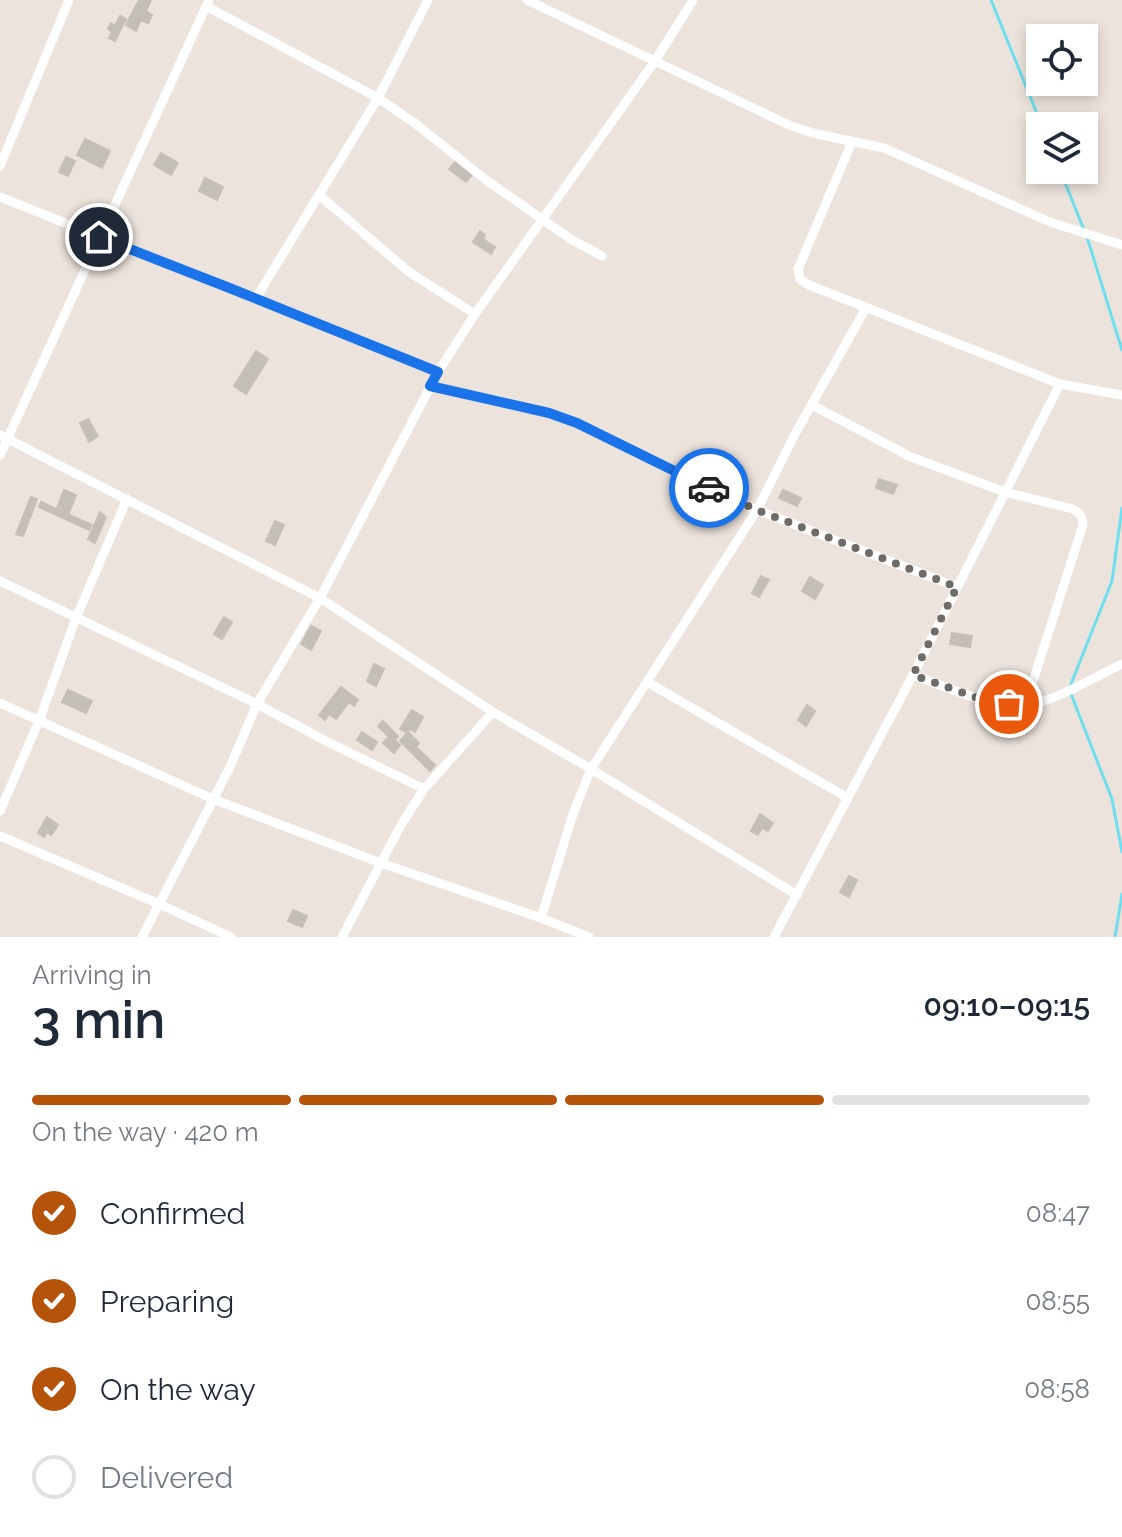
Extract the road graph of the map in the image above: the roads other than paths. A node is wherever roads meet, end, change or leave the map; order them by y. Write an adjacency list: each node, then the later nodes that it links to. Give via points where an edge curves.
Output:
1 (69, 0): 9 (street)
2 (428, 0): 7 (street)
3 (527, 0): 6 (street)
4 (693, 0): 6 (street)
5 (207, 3): 7 (street); 13 (street)
6 (655, 61): 8 (street, via 791,126); 12 (street)
7 (378, 98): 10 (street); 12 (street)
8 (852, 142): 14 (street, via 893,151 1050,222); 17 (street, via 798,275 809,285)
9 (0, 166)
10 (319, 195): 16 (street); 18 (street, via 409,272)
11 (0, 197): 13 (street)
12 (543, 220): 15 (street); 18 (street)
13 (99, 237): 16 (street); 24 (street)
14 (1122, 245)
15 (602, 256)
16 (256, 298): 19 (street)
17 (866, 308): 20 (street); 23 (street)
18 (475, 314): 19 (street)
19 (438, 372): 21 (street)
20 (1060, 384): 22 (street); 26 (street)
21 (430, 386): 28 (street, via 577,423); 31 (street)
22 (1122, 395)
23 (812, 405): 26 (street, via 911,457); 28 (street)
24 (4, 437): 25 (street); 27 (street)
25 (0, 455)
26 (1005, 492): 30 (street); 38 (street, via 1073,509 1083,519)
27 (127, 499): 31 (street); 32 (street)
28 (757, 510): 30 (street); 35 (street)
29 (0, 581): 32 (street)
30 (957, 587): 34 (street)
31 (320, 598): 37 (street); 39 (street)
32 (76, 618): 37 (street); 40 (street)
33 (1122, 664): 38 (street)
34 (913, 675): 38 (street, via 992,703); 43 (street)
35 (647, 682): 41 (street); 43 (street)
36 (0, 703): 40 (street)
37 (257, 704): 42 (street); 44 (street)
38 (1025, 706)
39 (493, 712): 41 (street); 42 (street)
40 (39, 721): 44 (street); 45 (street)
41 (591, 769): 48 (street); 50 (street)
42 (424, 789): 47 (street)
43 (848, 798): 48 (street)
44 (213, 799): 47 (street); 49 (street)
45 (0, 811)
46 (0, 836): 49 (street)
47 (381, 863): 50 (street); 54 (street)
48 (797, 895): 55 (street)
49 (159, 904): 52 (street); 53 (street)
50 (541, 918): 51 (street)
51 (585, 936)
52 (142, 937)
53 (231, 937)
54 (342, 937)
55 (774, 937)

